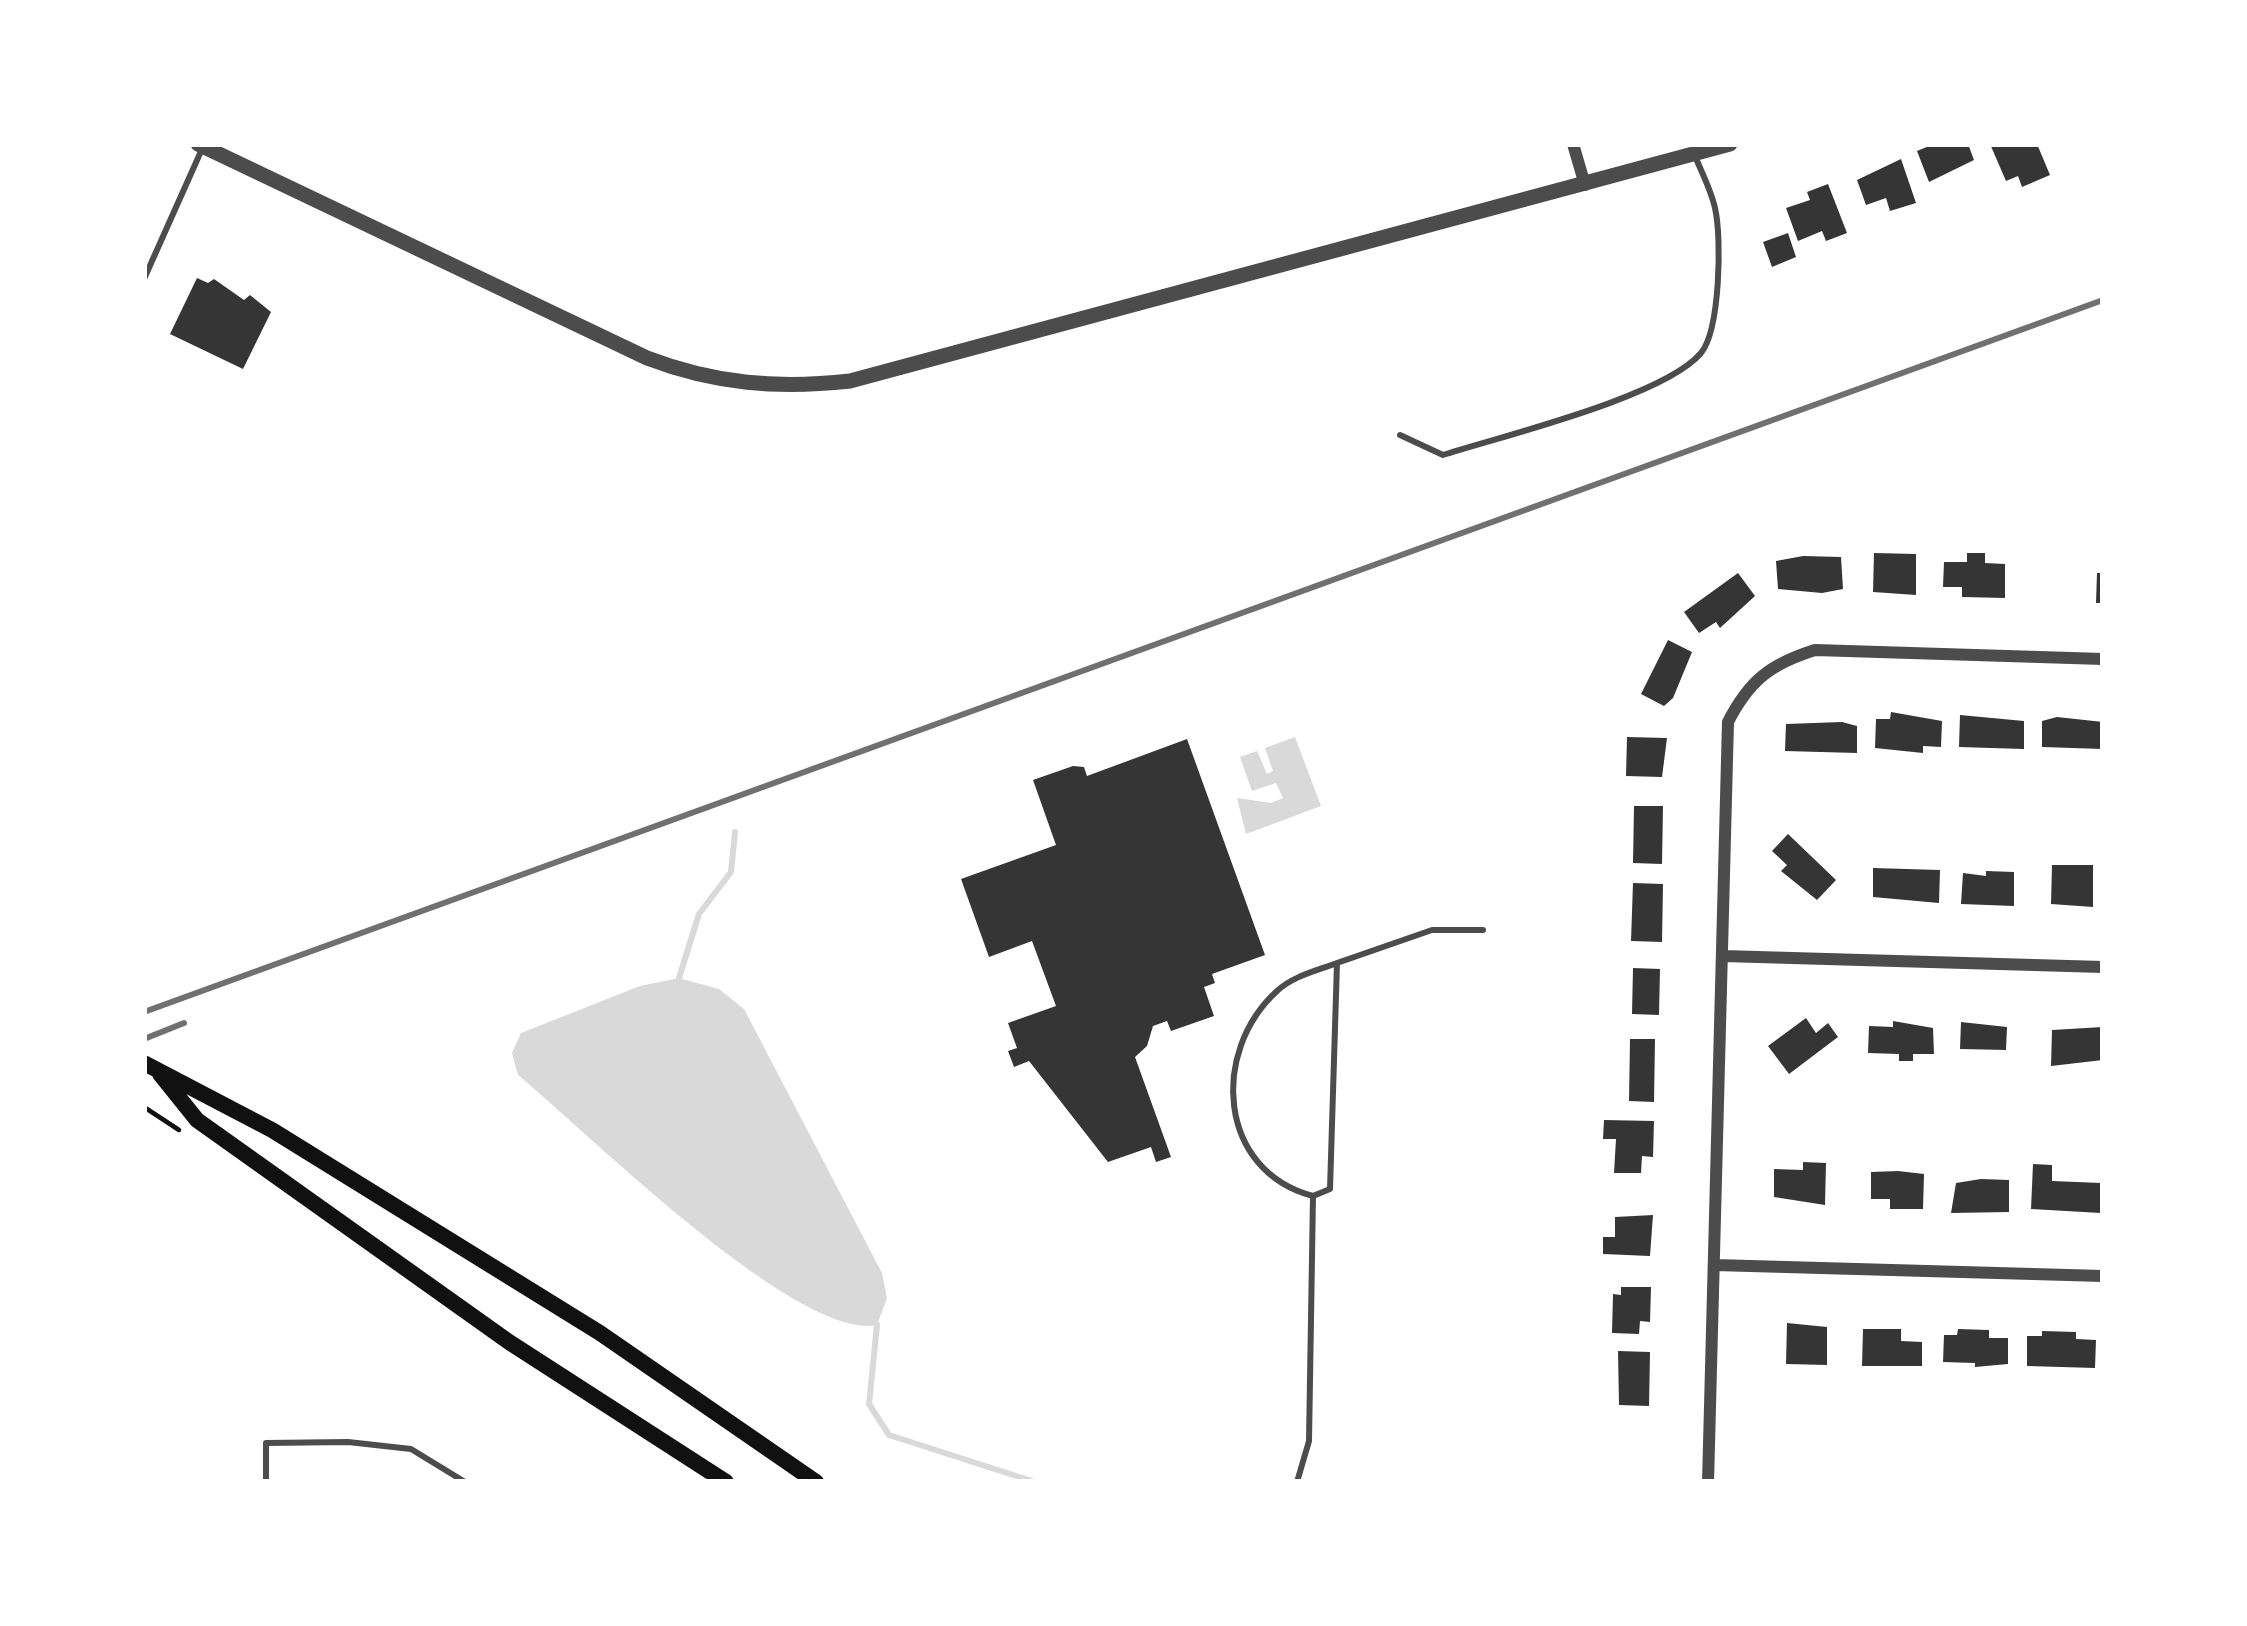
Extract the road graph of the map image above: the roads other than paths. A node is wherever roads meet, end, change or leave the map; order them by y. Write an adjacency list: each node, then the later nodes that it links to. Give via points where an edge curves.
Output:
1 (1574, 144): 5 (street)
2 (1730, 144): 4 (street)
3 (201, 145): 5 (street, via 647,358 694,376 778,386 850,381); 6 (lane)
4 (1695, 156): 5 (street); 7 (lane, via 1715,210 1717,264 1709,340 1698,357 1661,382 1443,455)
5 (1585, 185)
6 (144, 279)
7 (1400, 435)
8 (2103, 659): 10 (street, via 1815,650 1777,662 1746,687 1728,722)
9 (1483, 930): 11 (lane, via 1432,930)
10 (1724, 956): 12 (street); 15 (street)
11 (1336, 963): 14 (lane, via 1330,1190); 14 (lane, via 1272,995 1230,1081 1250,1154 1270,1179)
12 (2103, 967)
13 (152, 1068): 19 (main road, via 197,1120 509,1342); 20 (main road, via 232,1106 581,1321)
14 (1313, 1196): 21 (lane, via 1309,1441)
15 (1715, 1265): 16 (street); 22 (street)
16 (2103, 1276)
17 (266, 1482): 18 (lane, via 266,1443 348,1442 410,1449)
18 (465, 1482)
19 (726, 1482)
20 (816, 1482)
21 (1297, 1482)
22 (1708, 1482)

